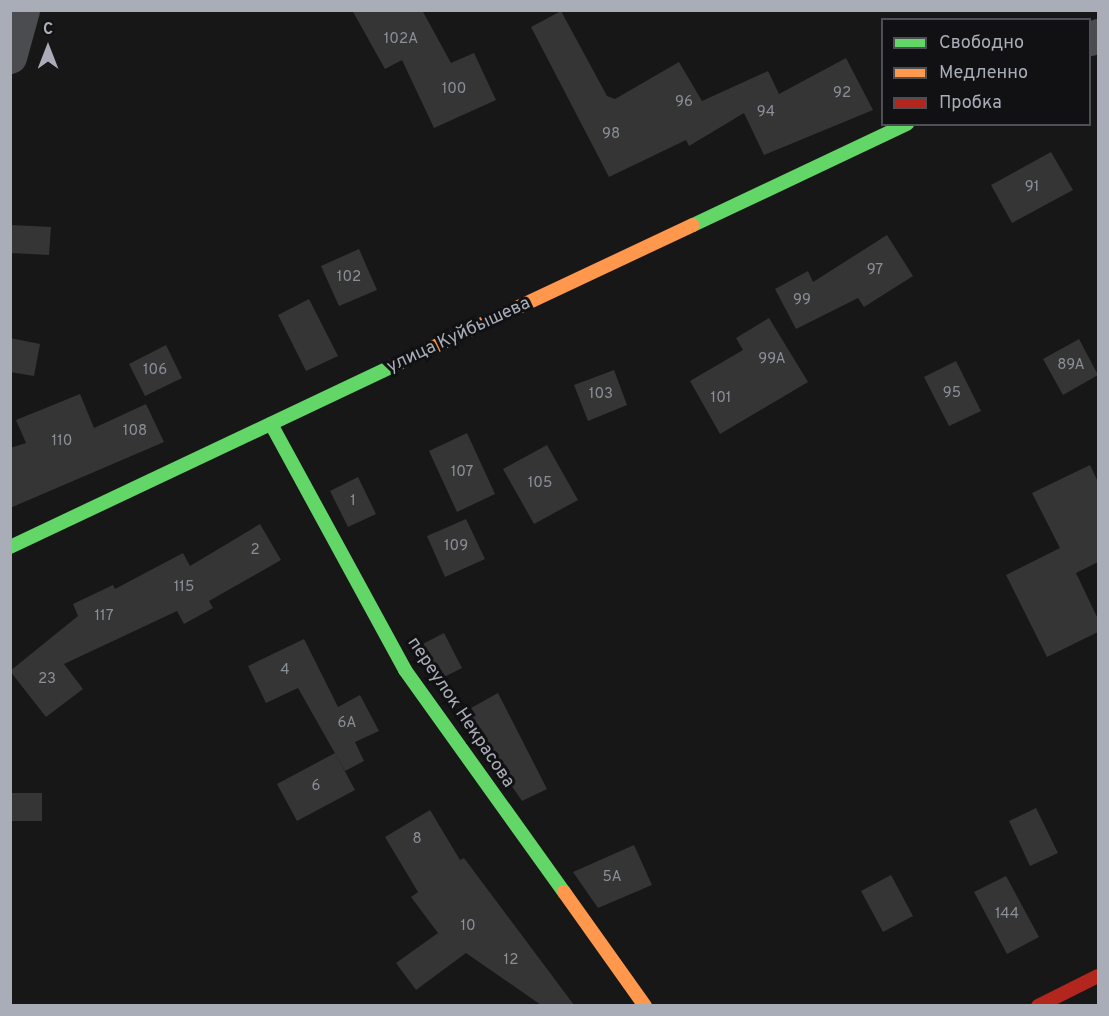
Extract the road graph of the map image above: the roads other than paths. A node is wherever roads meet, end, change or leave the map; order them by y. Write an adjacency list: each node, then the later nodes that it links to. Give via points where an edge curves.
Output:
1 (23, 10): 2 (street)
2 (10, 57)
3 (904, 126): 4 (street, улица Куйбышева)
4 (271, 424): 5 (street, улица Куйбышева); 7 (street, переулок Некрасова, via 405,670)
5 (10, 547)
6 (1098, 976): 8 (street)
7 (645, 1005)
8 (1038, 1005)

